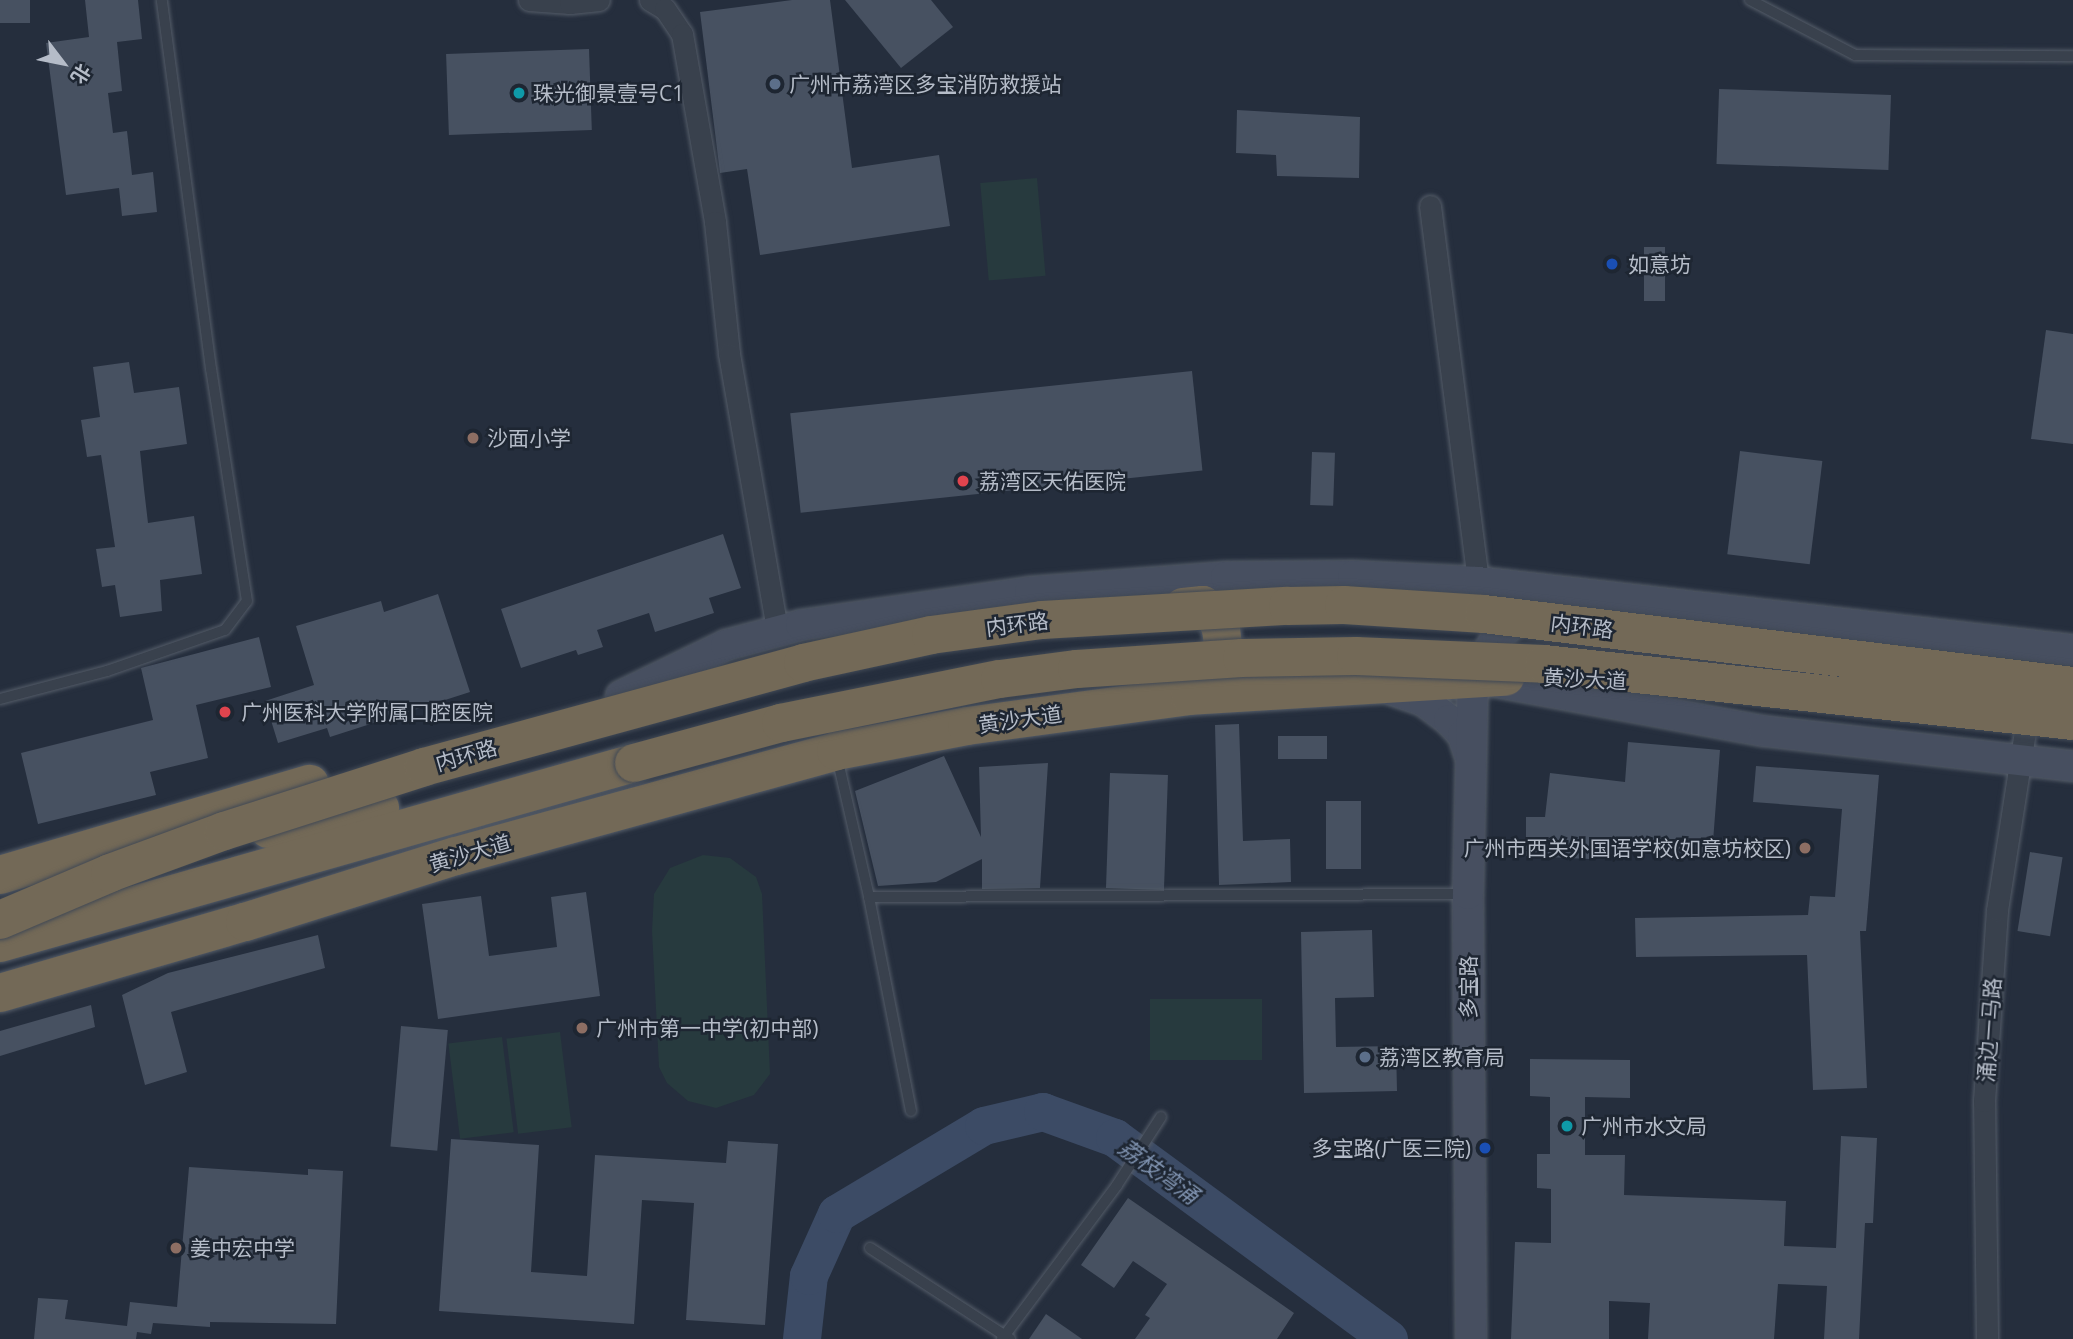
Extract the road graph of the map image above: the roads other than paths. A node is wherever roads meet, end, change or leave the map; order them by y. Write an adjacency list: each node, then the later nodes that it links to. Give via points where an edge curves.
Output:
1 (162, 0): 21 (lane, via 247,601 225,630 107,670)
2 (529, 0): 3 (street)
3 (599, 0)
4 (650, 0): 11 (street, via 665,9 682,34 715,222 729,355)
5 (1749, 0): 6 (lane, via 1855,55)
6 (2073, 57)
7 (1430, 206): 8 (street)
8 (1478, 582): 9 (main road, via 1353,576); 15 (main road)
9 (1202, 592): 11 (main road, via 1030,592); 12 (highway); 20 (highway, via 1222,629 1224,662 1206,688)
10 (1528, 615): 15 (highway, via 1789,652); 16 (main road, via 1497,637)
11 (777, 630): 19 (main road, via 699,656)
12 (893, 639): 19 (highway); 30 (highway, via 698,702 409,783)
13 (2073, 650): 15 (main road)
14 (1791, 654): 17 (highway, 内环路, bridge); 26 (highway, bridge, via 1619,649 1415,634 1147,636 895,674); 35 (highway, 内环路, bridge, via 1484,614 1344,606 1042,620 931,635 755,675 327,796 122,869)
15 (2024, 661): 17 (highway)
16 (1473, 678): 18 (highway, 黄沙大道); 24 (highway, 黄沙大道, via 1628,680); 27 (main road, 多宝路)
17 (2073, 685)
18 (1376, 686): 20 (highway, 黄沙大道); 27 (main road, via 1424,701 1462,735)
19 (621, 696): 31 (highway)
20 (1190, 696): 25 (highway, 黄沙大道, via 967,726)
21 (0, 699)
22 (2073, 721): 26 (highway, 内环路, bridge, via 1544,664 1356,656 1242,658 1000,679)
23 (2073, 729): 24 (highway, 黄沙大道)
24 (2023, 742): 28 (main road); 44 (street, 涌边一马路, via 1997,911 1984,1101)
25 (836, 751): 33 (lane); 38 (highway, 黄沙大道, via 456,856)
26 (632, 752): 29 (highway, 内环路); 30 (highway, via 337,819)
27 (1469, 754): 32 (main road, 多宝路)
28 (2073, 766)
29 (431, 822): 36 (highway, 内环路); 37 (highway, via 239,895)
30 (268, 829): 34 (highway)
31 (0, 876)
32 (1468, 894): 33 (lane); 43 (main road, 多宝路)
33 (869, 897): 39 (lane)
34 (0, 908)
35 (0, 920)
36 (0, 943)
37 (0, 970)
38 (0, 993)
39 (911, 1111)
40 (1161, 1117): 42 (lane)
41 (870, 1248): 42 (lane)
42 (1005, 1338)
43 (1471, 1339)
44 (1987, 1339)

